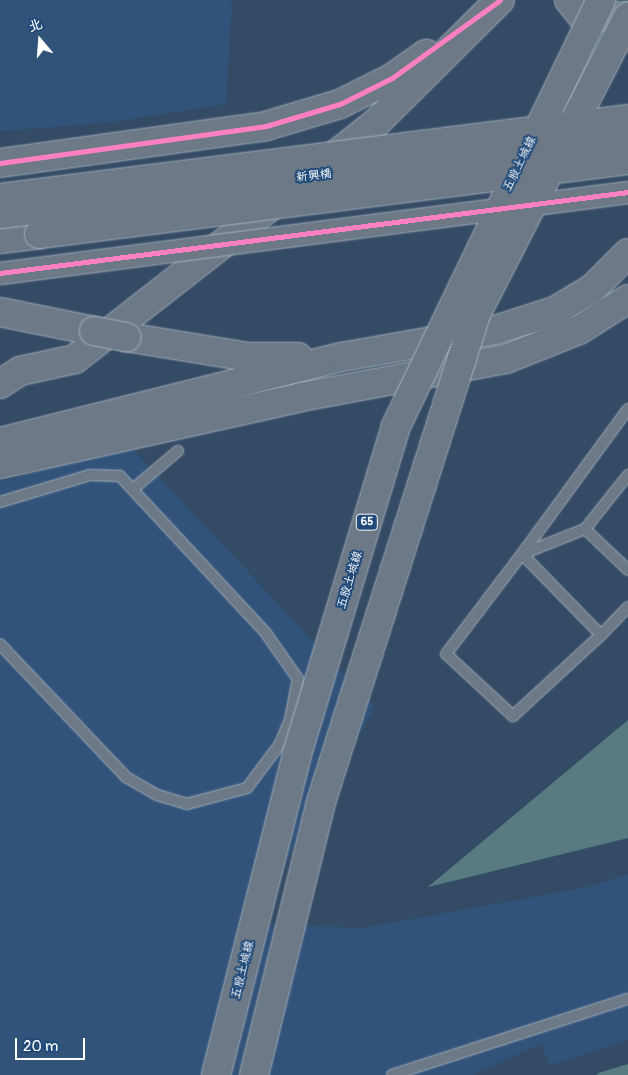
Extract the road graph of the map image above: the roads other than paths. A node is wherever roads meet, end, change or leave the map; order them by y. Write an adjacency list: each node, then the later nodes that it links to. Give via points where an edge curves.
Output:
1 (500, 0): 8 (main road, via 392,78 340,104 266,126); 18 (main road, via 378,122 89,350 61,364 20,371)
2 (569, 0): 4 (main road, via 583,17)
3 (601, 0): 32 (main road, 五股土城線 / 65, bridge, via 396,426 298,754)
4 (628, 16): 33 (main road, bridge, via 476,314 322,802)
5 (628, 115): 10 (street, bridge)
6 (628, 137): 11 (main road, 新興橋, bridge)
7 (628, 160): 12 (main road, 新興橋, bridge)
8 (0, 163)
9 (628, 192): 14 (street, bridge)
10 (0, 194)
11 (0, 214)
12 (0, 240)
13 (628, 253): 17 (main road, via 593,288 555,311 486,332)
14 (0, 273)
15 (628, 299): 21 (main road, via 578,330 506,359)
16 (0, 312): 17 (main road, bridge, via 248,357)
17 (342, 357): 21 (main road)
18 (0, 384)
19 (628, 409): 26 (lane)
20 (178, 451): 23 (lane)
21 (1, 455)
22 (628, 475): 25 (lane)
23 (133, 489): 24 (lane, via 120,476 90,475); 30 (lane, via 265,632 298,679 290,720 280,744 247,788 187,804 158,796 126,777)
24 (0, 502)
25 (585, 529): 26 (lane); 27 (lane)
26 (522, 554): 29 (lane); 29 (lane, via 446,654 513,716)
27 (628, 570)
28 (628, 607): 29 (lane)
29 (601, 635)
30 (0, 644)
31 (628, 999): 34 (lane)
32 (216, 1075)
33 (254, 1075)
34 (392, 1075)

